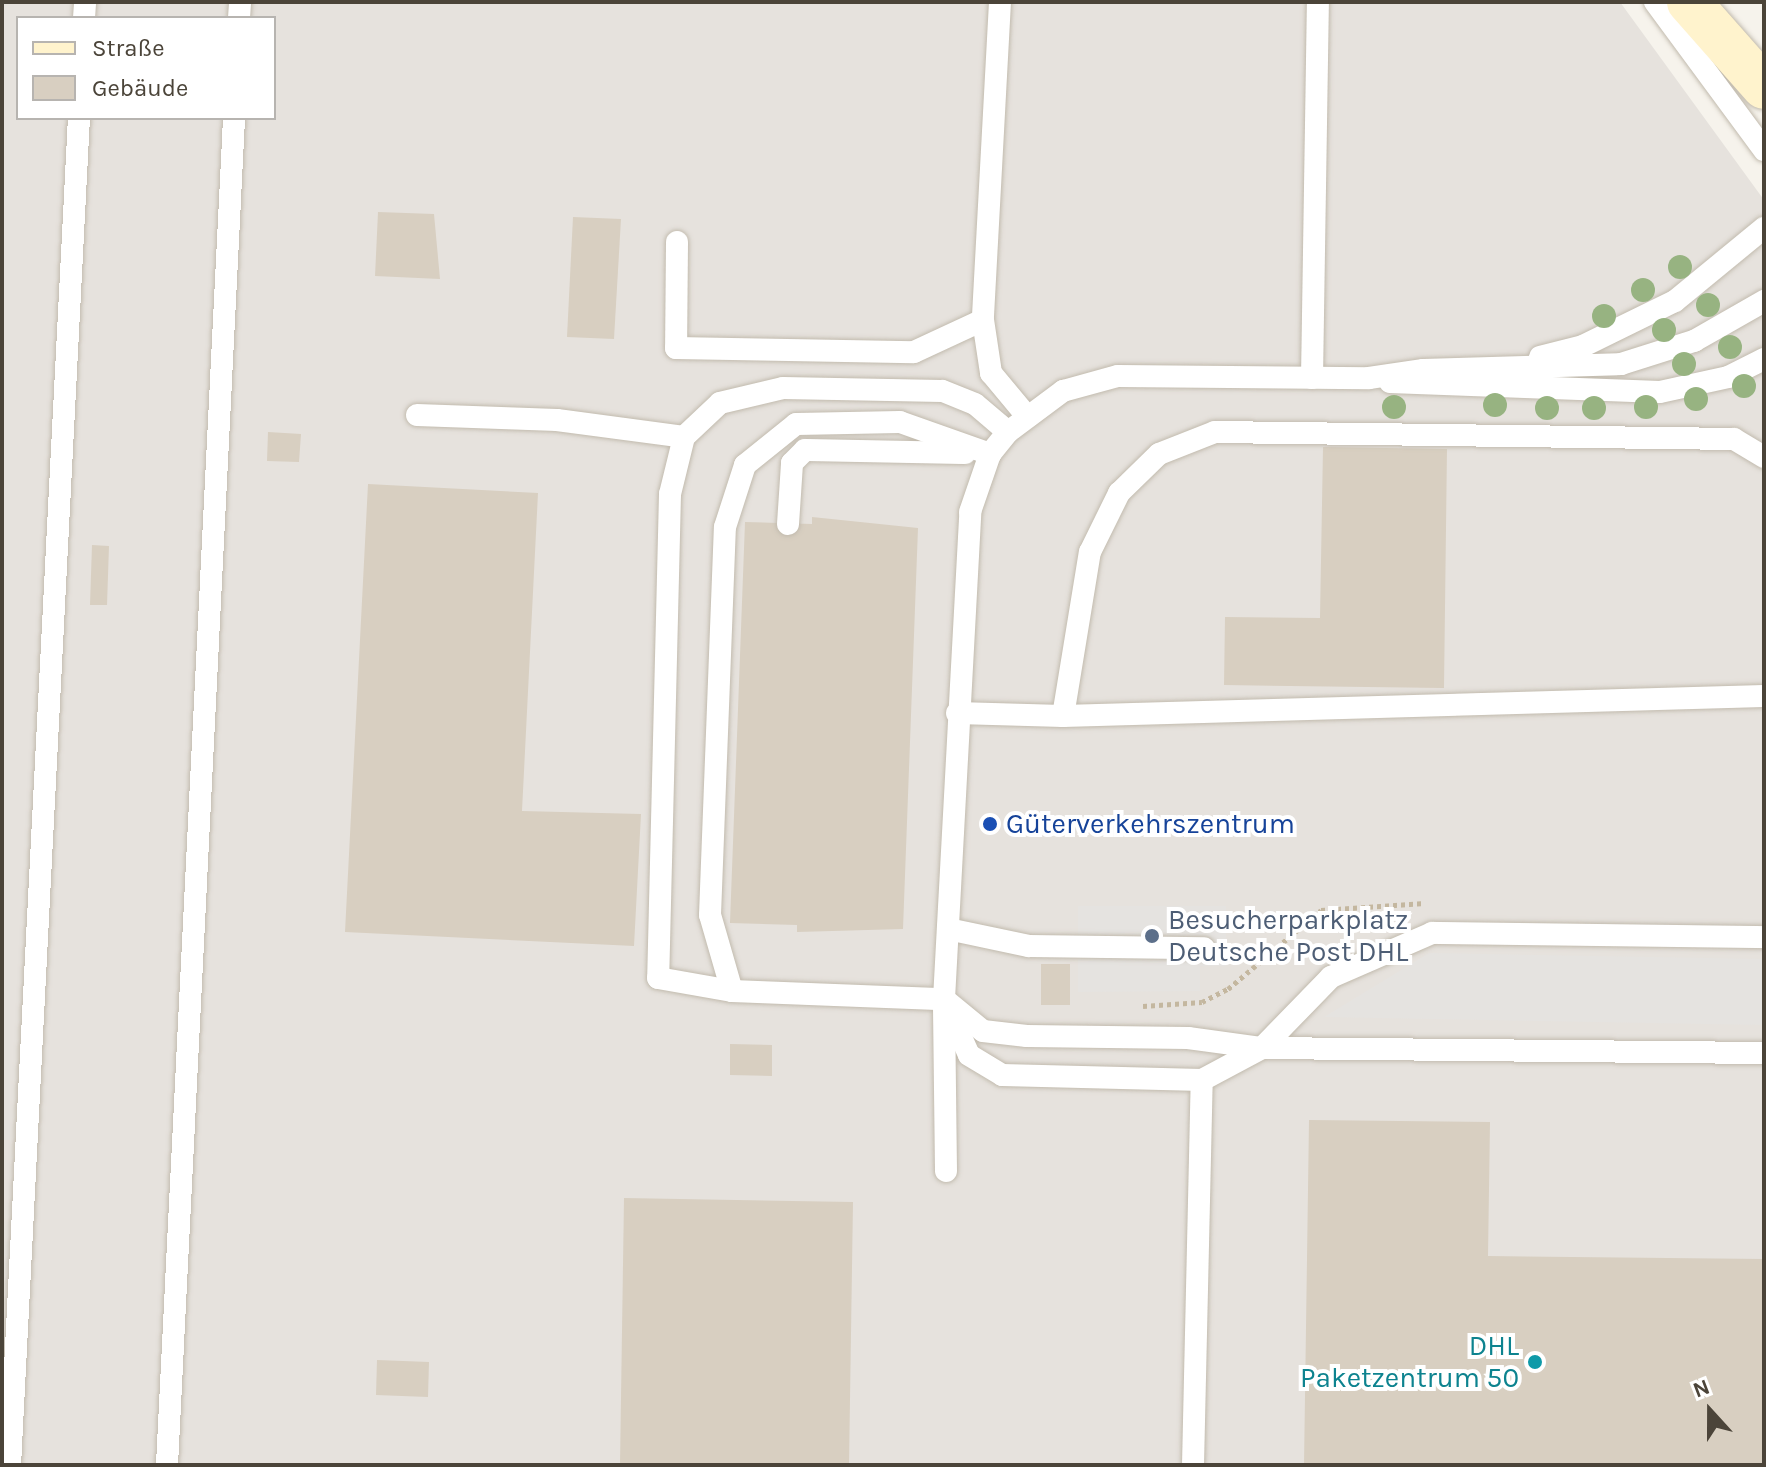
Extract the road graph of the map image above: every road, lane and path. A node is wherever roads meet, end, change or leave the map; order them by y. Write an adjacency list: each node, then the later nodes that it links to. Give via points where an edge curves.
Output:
1 (1000, 2): 14 (lane)
2 (1318, 2): 17 (lane)
3 (1655, 2): 10 (lane)
4 (1689, 2): 7 (main road)
5 (1712, 2): 6 (main road)
6 (1764, 45)
7 (1764, 87)
8 (79, 120): 38 (lane)
9 (234, 120): 39 (lane)
10 (1764, 150)
11 (1764, 228): 16 (lane, via 1675,301 1583,346)
12 (677, 242): 14 (lane, via 676,348 914,352)
13 (1764, 301): 16 (lane, via 1694,341 1621,364)
14 (983, 320): 20 (lane, via 991,373)
15 (1764, 359): 18 (lane, via 1728,377 1660,392 1423,387)
16 (1504, 366): 18 (lane)
17 (1312, 378): 18 (lane); 20 (lane, via 1118,376 1063,391)
18 (1369, 378)
19 (417, 415): 22 (lane, via 557,420)
20 (1026, 415): 21 (lane)
21 (1008, 432): 22 (lane, via 975,404 942,391 783,388 720,403); 23 (lane)
22 (684, 437): 32 (lane, via 670,494 658,978)
23 (990, 454): 25 (lane, via 805,450 790,474); 27 (lane, via 970,512); 32 (lane, via 900,422 796,424 745,465 725,527 710,915)
24 (1764, 457): 28 (lane, via 1734,439 1215,432 1159,454 1119,493 1090,552)
25 (788, 524)
26 (1764, 696): 28 (lane)
27 (957, 713): 28 (lane); 29 (lane)
28 (1063, 716)
29 (948, 929): 31 (lane, via 1029,946); 33 (lane)
30 (1764, 937): 34 (lane, via 1432,933 1331,977)
31 (1204, 948)
32 (732, 991): 33 (lane)
33 (944, 999): 34 (lane, via 983,1031 1188,1038); 36 (lane, via 969,1055 1002,1075); 37 (lane)
34 (1262, 1048): 35 (lane); 36 (lane)
35 (1764, 1053)
36 (1202, 1080): 40 (lane)
37 (946, 1171)
38 (10, 1465)
39 (167, 1465)
40 (1193, 1465)

